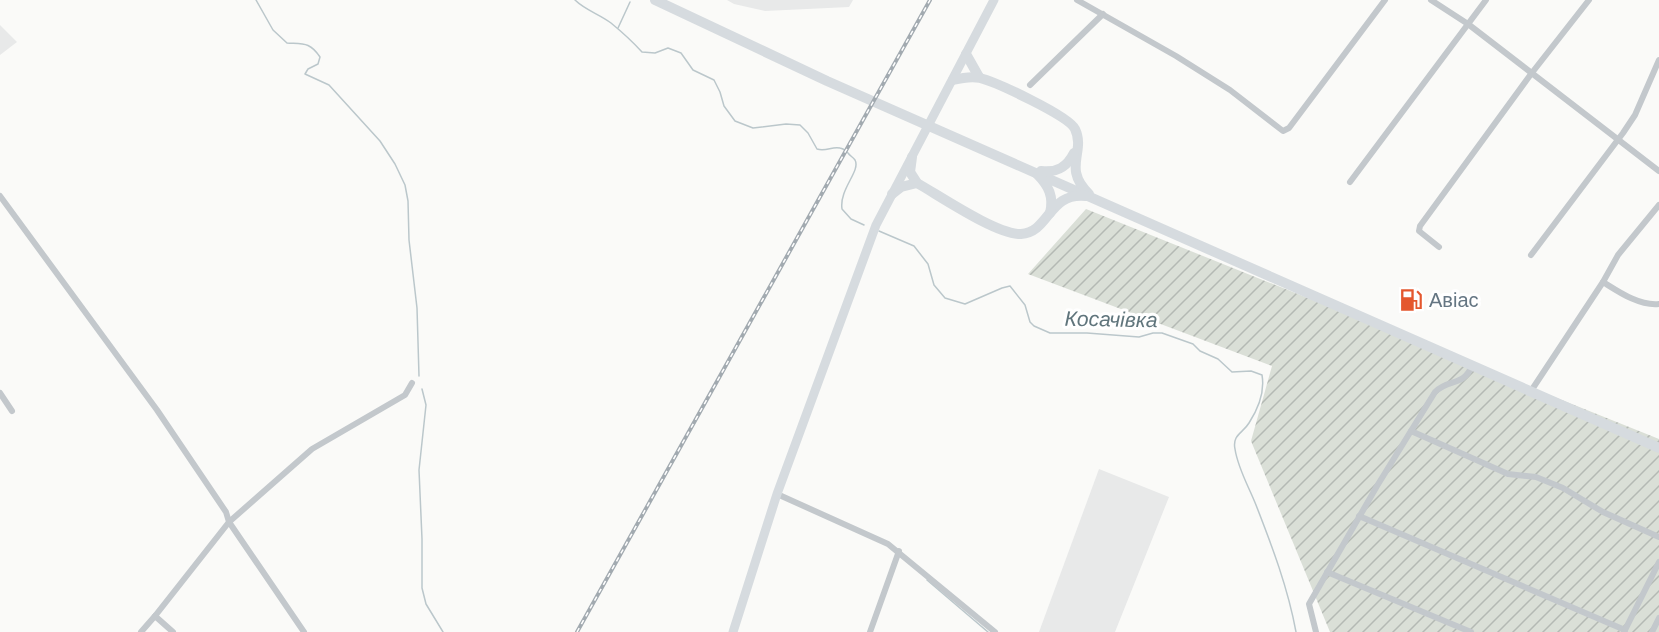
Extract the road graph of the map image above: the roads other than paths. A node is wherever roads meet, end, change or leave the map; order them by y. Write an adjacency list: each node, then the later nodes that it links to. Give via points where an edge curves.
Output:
1 (655, 0): 19 (main road)
2 (994, 0): 10 (street)
3 (1077, 0): 8 (street)
4 (1385, 0): 8 (street, via 1283,131 1230,90)
5 (1431, 0): 9 (street)
6 (1486, 0): 9 (street)
7 (1589, 0): 12 (street)
8 (1103, 14): 15 (street)
9 (1468, 24): 12 (street); 21 (street)
10 (966, 54): 13 (main road); 14 (street)
11 (1659, 60): 16 (street, via 1635,115)
12 (1531, 74): 16 (street); 28 (street, via 1419,227)
13 (979, 77): 14 (main road); 17 (main road, via 1070,122)
14 (953, 80): 18 (street)
15 (1030, 85)
16 (1618, 140): 20 (street); 29 (street)
17 (1077, 141): 19 (main road, via 1069,164 1048,172); 25 (main road, via 1076,173 1083,189)
18 (912, 157): 22 (main road, via 910,172); 23 (street)
19 (1033, 171): 25 (main road); 27 (main road, via 1052,196)
20 (1659, 171)
21 (1350, 182)
22 (917, 183): 23 (main road); 27 (main road, via 1006,232 1029,232)
23 (892, 194): 39 (street, via 876,225)
24 (0, 196): 41 (street, via 157,410 223,505)
25 (1092, 197): 27 (main road, via 1069,197); 32 (main road)
26 (1659, 205): 30 (street, via 1618,255)
27 (1050, 214)
28 (1439, 247)
29 (1532, 255)
30 (1603, 282): 31 (street, via 1645,303); 34 (street)
31 (1659, 304)
32 (1472, 366): 34 (main road); 37 (street, via 1465,378 1436,392)
33 (412, 383): 41 (street, via 405,395 312,448)
34 (1531, 392): 38 (main road)
35 (0, 393): 36 (street)
36 (12, 411)
37 (1411, 431): 40 (street); 42 (street, via 1508,474 1536,477 1563,488 1603,512)
38 (1659, 448)
39 (777, 494): 43 (street); 52 (street)
40 (1359, 516): 45 (street); 48 (street)
41 (229, 522): 46 (street); 51 (street)
42 (1659, 537)
43 (899, 551): 53 (street); 54 (street)
44 (1659, 562): 48 (street)
45 (1327, 572): 55 (street, via 1309,604); 56 (street)
46 (155, 616): 49 (street); 50 (street)
47 (1659, 618): 57 (street)
48 (1624, 631)
49 (141, 632)
50 (173, 632)
51 (304, 632)
52 (733, 632)
53 (870, 632)
54 (995, 632)
55 (1316, 632)
56 (1471, 632)
57 (1652, 632)

